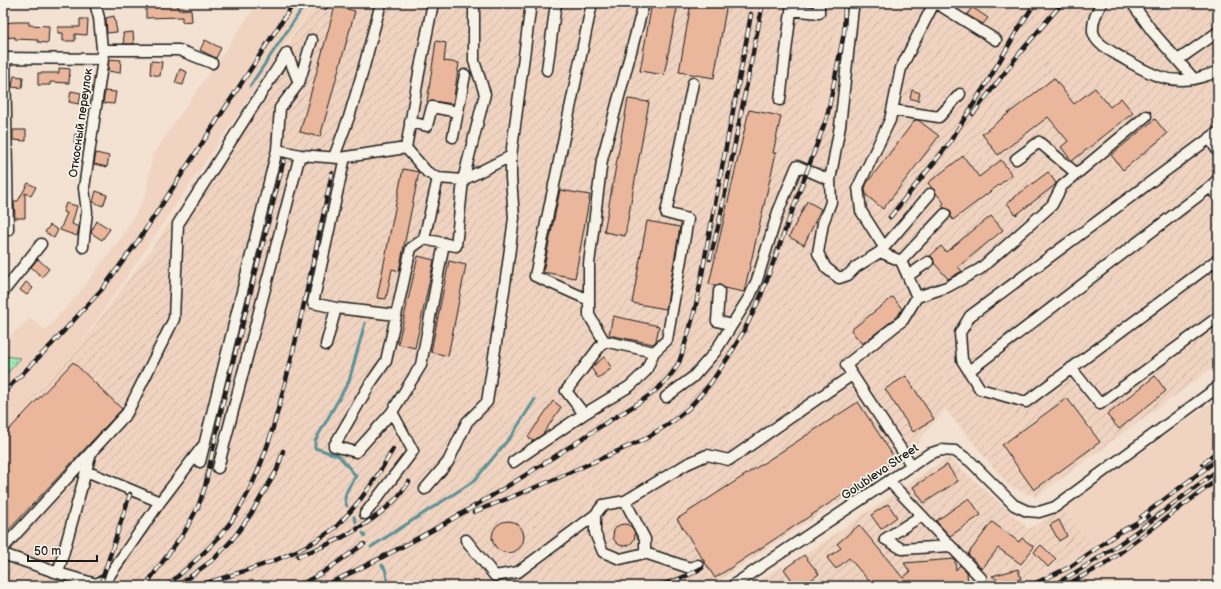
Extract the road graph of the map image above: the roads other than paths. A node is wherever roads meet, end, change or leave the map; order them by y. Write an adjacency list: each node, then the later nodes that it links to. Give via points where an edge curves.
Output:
1 (95, 3): 18 (street, Откосный переулок)
2 (381, 3): 42 (street, via 362,74)
3 (433, 3): 33 (street)
4 (473, 3): 47 (street, via 474,61 485,94)
5 (531, 3): 40 (street)
6 (556, 3): 22 (street)
7 (592, 3): 66 (street, via 535,276)
8 (644, 3): 66 (street, via 602,160 589,264)
9 (820, 3): 14 (street, via 819,13)
10 (855, 3): 48 (street, via 840,126)
11 (935, 3): 17 (street); 30 (street, via 901,68)
12 (1102, 3): 25 (street, via 1096,12 1093,32 1104,47 1151,74 1165,79)
13 (1132, 3): 20 (street, via 1152,31)
14 (792, 7): 29 (street)
15 (1218, 32): 20 (street)
16 (312, 40): 27 (street)
17 (996, 40)
18 (103, 55): 19 (street); 21 (street, via 179,50); 57 (street, Откосный переулок, via 84,188 88,212)
19 (4, 58): 53 (street)
20 (1178, 60): 25 (street)
21 (212, 63)
22 (547, 70)
23 (1218, 70): 25 (street, via 1213,74)
24 (465, 75): 31 (street)
25 (1194, 78)
26 (693, 82): 73 (street, via 666,213 688,219 667,340)
27 (298, 83): 37 (street, via 280,108); 82 (street, via 287,53 178,224 174,320 127,413)
28 (960, 94): 30 (street, via 939,117)
29 (780, 100)
30 (892, 110): 58 (street, via 890,120 858,187 861,211)
31 (458, 112): 33 (street, via 432,107 427,126); 35 (street)
32 (1146, 116): 44 (street)
33 (410, 122): 36 (street)
34 (1214, 135): 38 (street); 75 (street, via 970,316 960,333 962,360)
35 (452, 137)
36 (406, 148): 41 (street); 45 (street, via 427,172)
37 (277, 150): 39 (street); 81 (street)
38 (1218, 152)
39 (300, 155): 42 (street); 86 (street)
40 (511, 156): 47 (street); 89 (street, via 510,178 514,218 487,402 467,422 448,462)
41 (345, 157): 42 (street); 67 (street, via 313,303)
42 (334, 158)
43 (1016, 158): 44 (street, via 1039,142)
44 (1077, 174): 65 (street, via 1062,186 1052,205 980,269 947,287)
45 (438, 178): 47 (street); 54 (street)
46 (1218, 179): 49 (street)
47 (463, 180): 55 (street, via 456,246)
48 (830, 180): 58 (street, via 831,202 823,223 818,253 826,268 839,278 848,275); 70 (street, via 798,166 778,212 757,280)
49 (1210, 187): 51 (street); 75 (street)
50 (930, 194): 58 (street)
51 (1218, 197)
52 (944, 214): 60 (street)
53 (5, 230)
54 (424, 239): 55 (street); 68 (street, via 411,248)
55 (444, 243): 79 (street, via 421,365)
56 (41, 244): 64 (street)
57 (83, 247)
58 (882, 249): 60 (street)
59 (1218, 259): 74 (street)
60 (901, 261): 62 (street)
61 (928, 262): 62 (street)
62 (908, 276): 65 (street)
63 (719, 291): 70 (street, via 717,321)
64 (3, 292)
65 (917, 297): 76 (street, via 903,320 846,365)
66 (589, 300): 71 (street, via 589,315)
67 (336, 308): 68 (street); 72 (street)
68 (396, 315): 79 (street, via 386,361 334,446 356,452)
69 (1218, 317): 74 (street, via 1100,404)
70 (732, 325): 78 (street, via 715,352 697,372)
71 (604, 341): 73 (street); 80 (street, via 566,391)
72 (326, 345)
73 (654, 352): 80 (street, via 646,371 630,386)
74 (1071, 368): 75 (street, via 1026,402 980,389)
75 (969, 371)
76 (852, 375): 85 (street); 90 (street, via 729,460 707,455)
77 (1218, 387): 85 (street, Golubleva Street, via 1055,507 1039,512 1027,512 1014,505 970,461 955,451 941,450 929,454)
78 (666, 397)
79 (392, 412): 92 (street, via 413,451)
80 (584, 414): 84 (street)
81 (204, 444): 83 (street); 91 (street)
82 (92, 451): 87 (street); 97 (street)
83 (200, 462)
84 (513, 462)
85 (912, 466): 88 (street, Golubleva Street)
86 (218, 468)
87 (86, 471): 91 (street); 101 (street)
88 (889, 481): 94 (street); 103 (street, Golubleva Street)
89 (425, 489)
90 (625, 501): 93 (street, via 603,505); 98 (street, via 645,539)
91 (160, 502): 101 (street, via 107,579 96,584)
92 (365, 514)
93 (595, 515): 95 (street, via 518,572 495,576); 98 (street, via 595,533 603,552 620,559)
94 (921, 516): 96 (street); 96 (street, via 885,539 902,549)
95 (466, 540)
96 (950, 546): 102 (street)
97 (3, 548)
98 (645, 553): 100 (street, via 690,568)
99 (3, 554): 101 (street)
100 (698, 565)
101 (58, 573)
102 (981, 578)
103 (732, 586)

